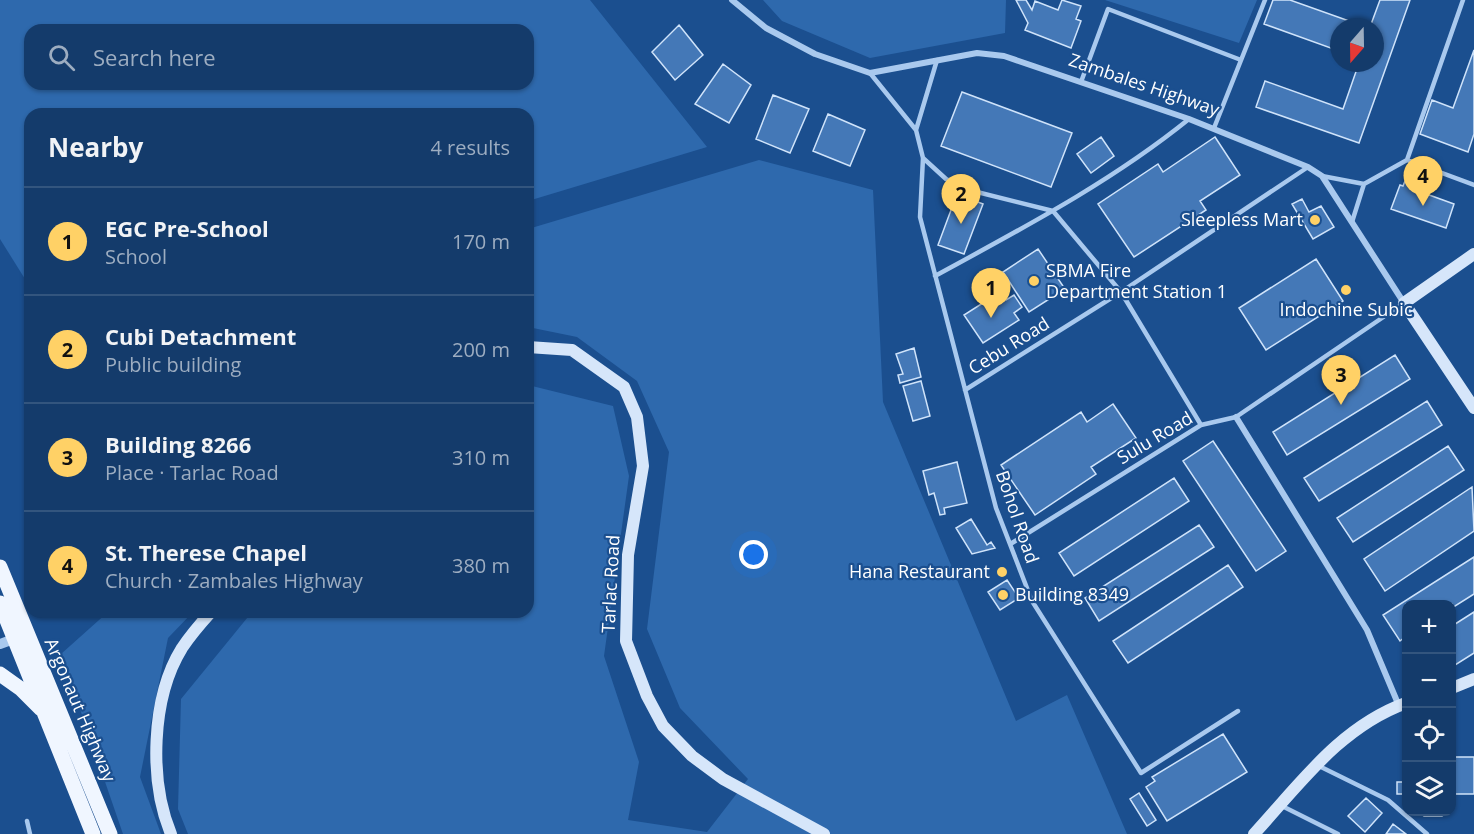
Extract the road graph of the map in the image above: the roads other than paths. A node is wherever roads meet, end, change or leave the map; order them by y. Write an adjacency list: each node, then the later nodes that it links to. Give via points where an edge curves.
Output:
1 (732, 0): 6 (street, via 765,28 815,54)
2 (1265, 0): 5 (lane)
3 (1463, 0): 12 (lane)
4 (937, 60): 6 (street, Zambales Highway); 7 (street, Zambales Highway, via 977,52 1004,56); 10 (lane)
5 (1241, 60): 7 (lane, via 1108,9); 9 (lane)
6 (870, 73): 10 (lane, Bohol Road)
7 (1081, 82): 8 (street, Zambales Highway)
8 (1189, 119): 9 (street, Zambales Highway); 17 (lane, via 1150,151)
9 (1214, 128): 13 (street, Zambales Highway)
10 (916, 130): 11 (lane, Bohol Road)
11 (923, 158): 17 (lane, via 946,179 965,189); 20 (lane, Bohol Road, via 920,217)
12 (1407, 160): 15 (lane); 16 (lane)
13 (1308, 167): 14 (street, Zambales Highway); 21 (lane, Cebu Road)
14 (1322, 176): 15 (lane); 18 (street, Zambales Highway)
15 (1364, 184): 18 (lane)
16 (1474, 185)
17 (1053, 211): 20 (lane); 21 (lane)
18 (1352, 222): 22 (street, Zambales Highway)
19 (1474, 254): 22 (main road)
20 (935, 276): 24 (lane, Bohol Road)
21 (1121, 292): 24 (lane, Cebu Road); 27 (lane)
22 (1404, 303): 25 (main road); 26 (lane, Sulu Road)
23 (534, 347): 49 (main road, Tarlac Road, via 572,350 624,387 637,417 643,466 628,555 626,641 663,726 692,756 723,779)
24 (965, 390): 28 (lane, Bohol Road, via 996,508)
25 (1474, 408)
26 (1236, 417): 27 (lane, Sulu Road); 38 (street, via 1366,630)
27 (1201, 425): 28 (lane, Sulu Road)
28 (1012, 543): 40 (lane, Bohol Road, via 1032,601 1141,773)
29 (0, 567): 32 (main road, Argonaut Highway)
30 (0, 603): 32 (main road, Argonaut Highway)
31 (206, 618): 48 (main road, via 181,649 166,687 157,730 156,760)
32 (9, 621): 33 (main road, Argonaut Highway)
33 (21, 637): 34 (street); 41 (main road, Argonaut Highway); 47 (main road, Argonaut Highway)
34 (0, 644)
35 (0, 675): 41 (main road, via 21,689)
36 (1474, 679): 37 (main road)
37 (1456, 686)
38 (1402, 702)
39 (1402, 705): 42 (main road, via 1363,725)
40 (1238, 711)
41 (46, 715): 46 (main road, Argonaut Highway)
42 (1314, 764): 43 (main road); 52 (lane, via 1388,800)
43 (1280, 805): 50 (main road); 51 (lane)
44 (27, 821): 45 (lane)
45 (30, 834)
46 (93, 834)
47 (110, 834)
48 (171, 834)
49 (824, 834)
50 (1254, 834)
51 (1338, 834)
52 (1427, 834)

